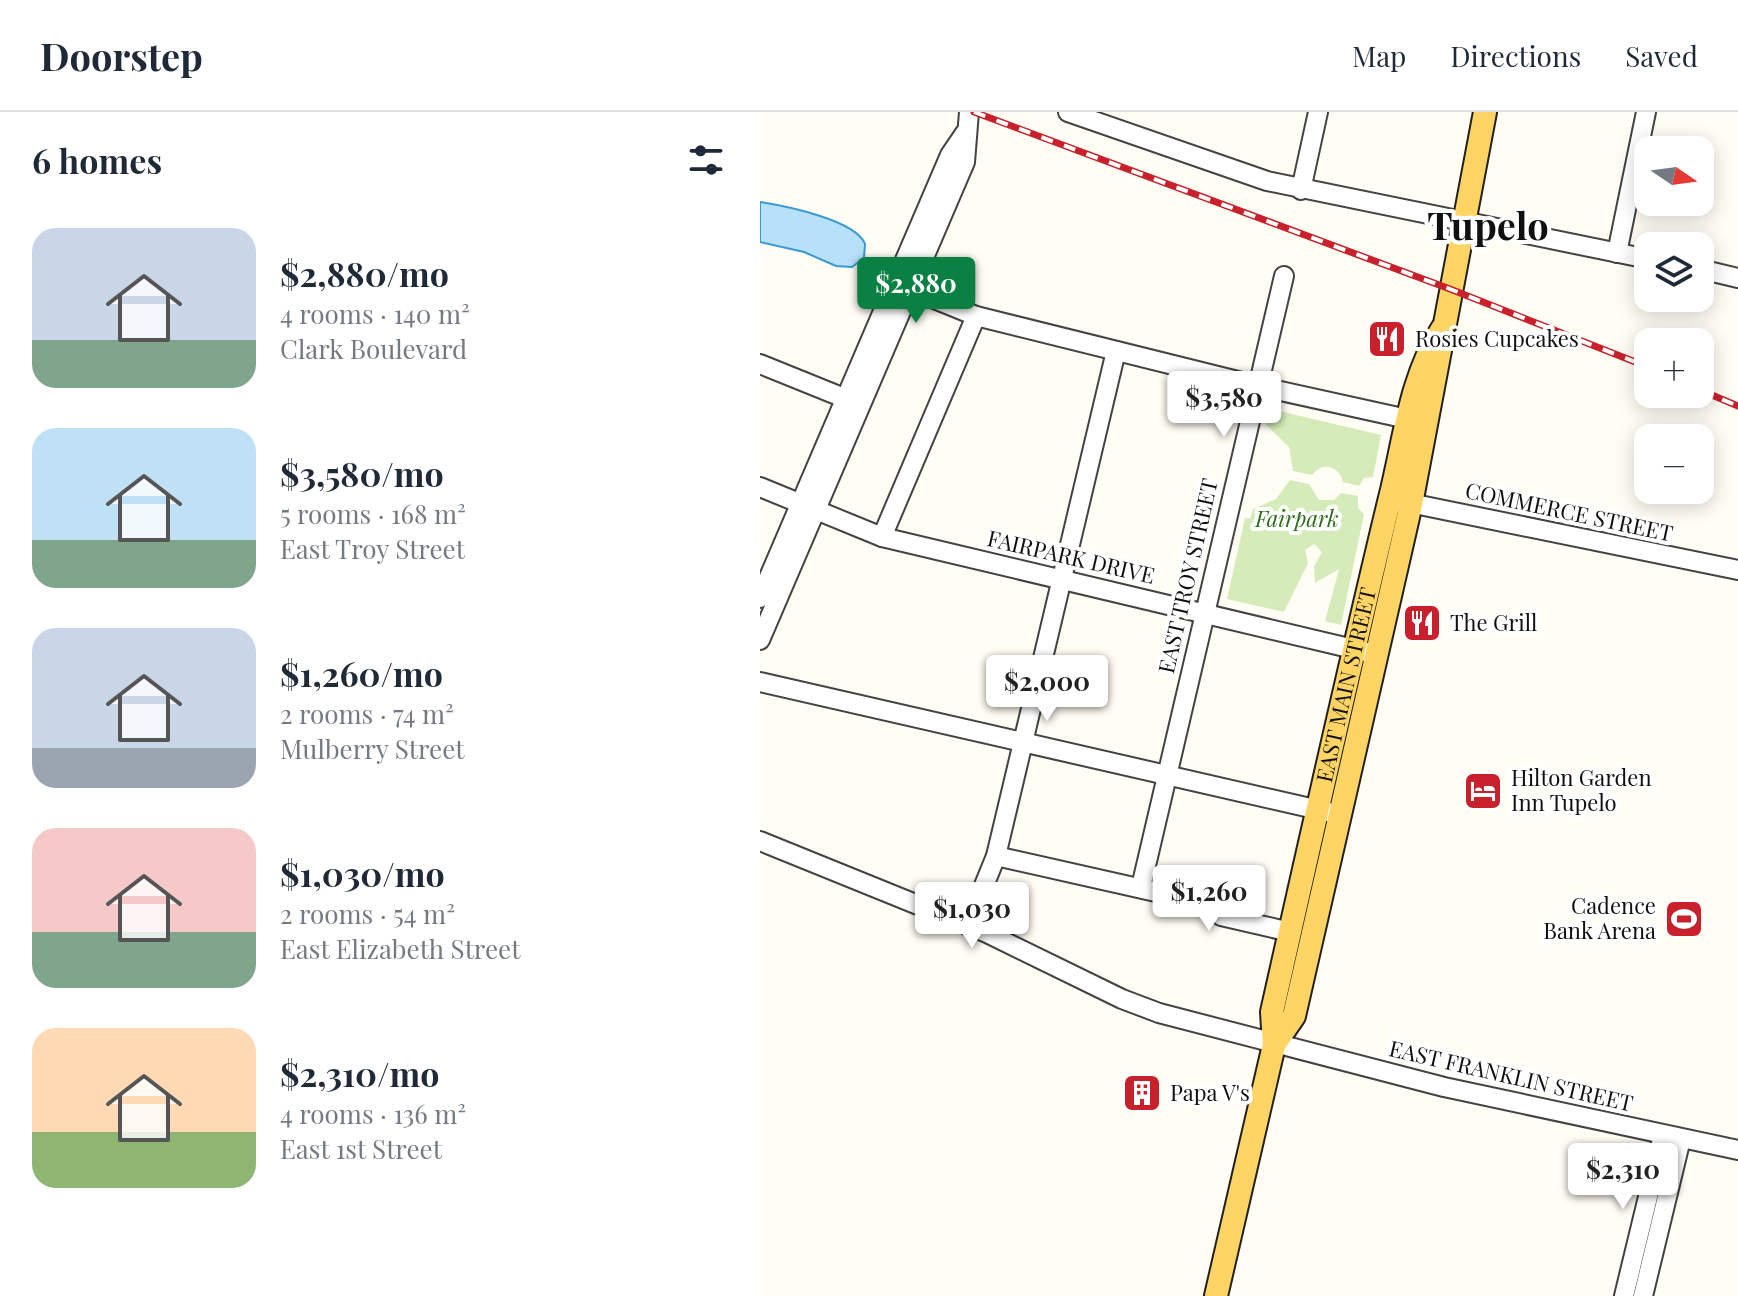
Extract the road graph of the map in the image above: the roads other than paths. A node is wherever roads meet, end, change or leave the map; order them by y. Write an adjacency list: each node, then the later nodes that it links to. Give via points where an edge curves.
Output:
1 (1068, 112): 6 (street)
2 (1318, 112): 6 (street)
3 (1485, 112): 7 (main road, EAST MAIN STREET)
4 (1646, 112): 8 (street)
5 (968, 121): 13 (street, via 950,155)
6 (1301, 190): 7 (street)
7 (1466, 224): 8 (street); 19 (main road, EAST MAIN STREET, via 1442,329 1430,347)
8 (1617, 253): 9 (street)
9 (1634, 256)
10 (1714, 272): 12 (street)
11 (1284, 276): 17 (street, EAST TROY STREET)
12 (1738, 278)
13 (902, 286): 14 (street); 18 (street)
14 (976, 316): 15 (street); 24 (street)
15 (1116, 351): 17 (street); 26 (street)
16 (760, 364): 18 (street)
17 (1258, 386): 19 (street); 28 (street, EAST TROY STREET)
18 (853, 402): 22 (street); 23 (street)
19 (1416, 421): 21 (main road, EAST MAIN STREET)
20 (760, 487): 22 (street, FAIRPARK DRIVE)
21 (1401, 501): 25 (street, COMMERCE STREET); 30 (main road, EAST MAIN STREET); 31 (main road, EAST MAIN STREET)
22 (799, 503): 23 (street, FAIRPARK DRIVE); 27 (street)
23 (817, 510): 24 (street, FAIRPARK DRIVE); 29 (street)
24 (882, 537): 26 (street, FAIRPARK DRIVE)
25 (1738, 568)
26 (1061, 580): 28 (street, FAIRPARK DRIVE); 33 (street)
27 (760, 598)
28 (1204, 612): 30 (street, FAIRPARK DRIVE); 34 (street, EAST TROY STREET)
29 (760, 640)
30 (1352, 649): 31 (street, FAIRPARK DRIVE); 35 (main road, EAST MAIN STREET)
31 (1378, 655): 36 (main road, EAST MAIN STREET)
32 (760, 682): 33 (street)
33 (1021, 741): 34 (street); 38 (street)
34 (1167, 775): 35 (street); 39 (street, EAST TROY STREET)
35 (1317, 809): 36 (street); 41 (main road, EAST MAIN STREET)
36 (1341, 815): 42 (main road, EAST MAIN STREET, via 1294,1016)
37 (760, 841): 40 (street, EAST FRANKLIN STREET)
38 (996, 856): 39 (street); 40 (street)
39 (1141, 887): 41 (street, via 1209,904 1221,916)
40 (968, 925): 42 (street, EAST FRANKLIN STREET, via 1122,999)
41 (1290, 932): 42 (main road, EAST MAIN STREET, via 1270,1019)
42 (1274, 1045): 43 (street, EAST FRANKLIN STREET); 45 (main road, EAST MAIN STREET)
43 (1672, 1137): 44 (street, EAST FRANKLIN STREET); 46 (street); 47 (street)
44 (1738, 1150)
45 (1216, 1296)
46 (1624, 1296)
47 (1643, 1296)

